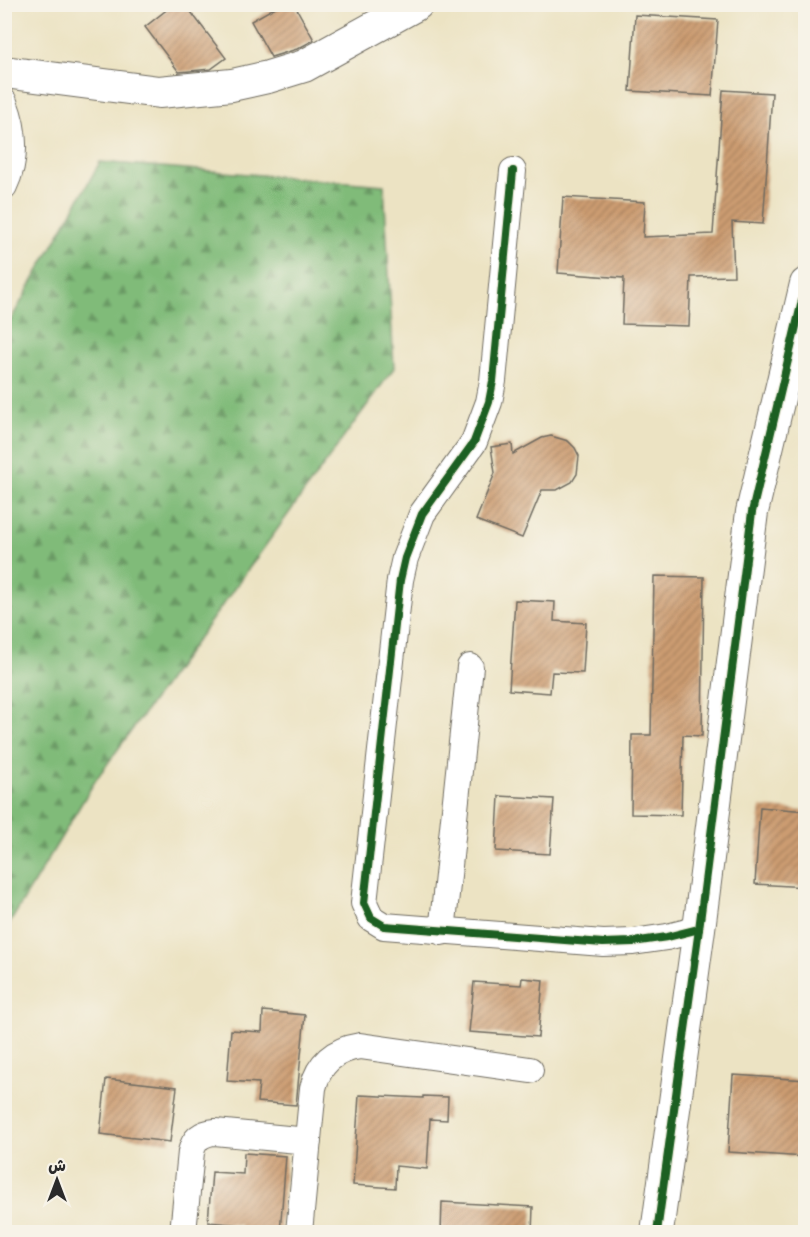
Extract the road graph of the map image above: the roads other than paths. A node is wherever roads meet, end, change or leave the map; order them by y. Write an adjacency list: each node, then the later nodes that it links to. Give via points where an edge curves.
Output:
1 (417, 4): 2 (street, via 303,66 232,85 159,92)
2 (4, 72)
3 (4, 102): 5 (street, via 14,141)
4 (513, 171): 9 (street, via 489,402 474,442 422,514 400,580 364,895 366,911 384,926)
5 (4, 186)
6 (806, 284): 8 (street, via 752,512)
7 (470, 667): 9 (street)
8 (699, 929): 9 (street, via 633,942 603,943); 14 (street)
9 (442, 932)
10 (530, 1071): 11 (street, via 348,1047 328,1058 316,1077)
11 (308, 1141): 12 (street, via 215,1132 202,1135 191,1152); 13 (street)
12 (183, 1233)
13 (299, 1233)
14 (657, 1233)

